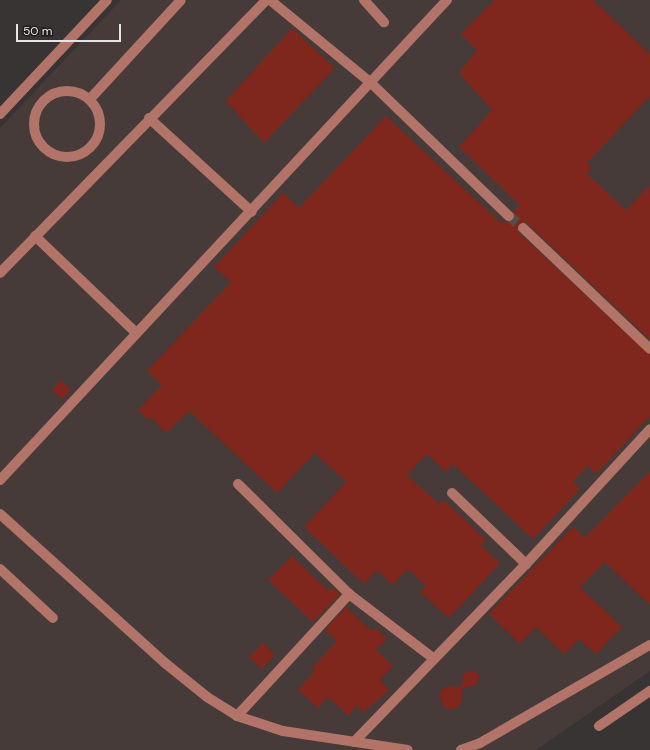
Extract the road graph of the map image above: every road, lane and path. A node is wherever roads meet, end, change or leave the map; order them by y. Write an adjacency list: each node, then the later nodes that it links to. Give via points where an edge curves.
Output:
1 (107, 0): 10 (street)
2 (181, 0): 9 (street)
3 (266, 0): 11 (street)
4 (270, 0): 8 (street)
5 (364, 0): 7 (street)
6 (447, 0): 8 (street)
7 (384, 22)
8 (370, 82): 12 (street); 13 (street)
9 (90, 99): 9 (street, via 76,91 60,91 46,98 36,111 34,127 39,142 51,153 66,157 82,153 94,143 100,128 99,113)
10 (0, 114)
11 (149, 118): 12 (street); 15 (street)
12 (252, 212): 17 (street)
13 (509, 216)
14 (523, 228): 18 (street)
15 (35, 236): 16 (street); 17 (street)
16 (0, 273)
17 (135, 332): 20 (street)
18 (650, 349)
19 (650, 429): 24 (street)
20 (0, 480)
21 (238, 484): 26 (street)
22 (452, 493): 24 (street)
23 (0, 514): 31 (street, via 165,664 207,697)
24 (526, 564): 29 (street)
25 (0, 569): 27 (street)
26 (349, 594): 29 (street); 31 (street)
27 (53, 618)
28 (650, 645): 35 (street, via 480,743)
29 (432, 658): 33 (street)
30 (650, 691): 32 (street)
31 (237, 716): 33 (street, via 283,731)
32 (599, 726)
33 (354, 742): 34 (street)
34 (408, 750)
35 (461, 750)

